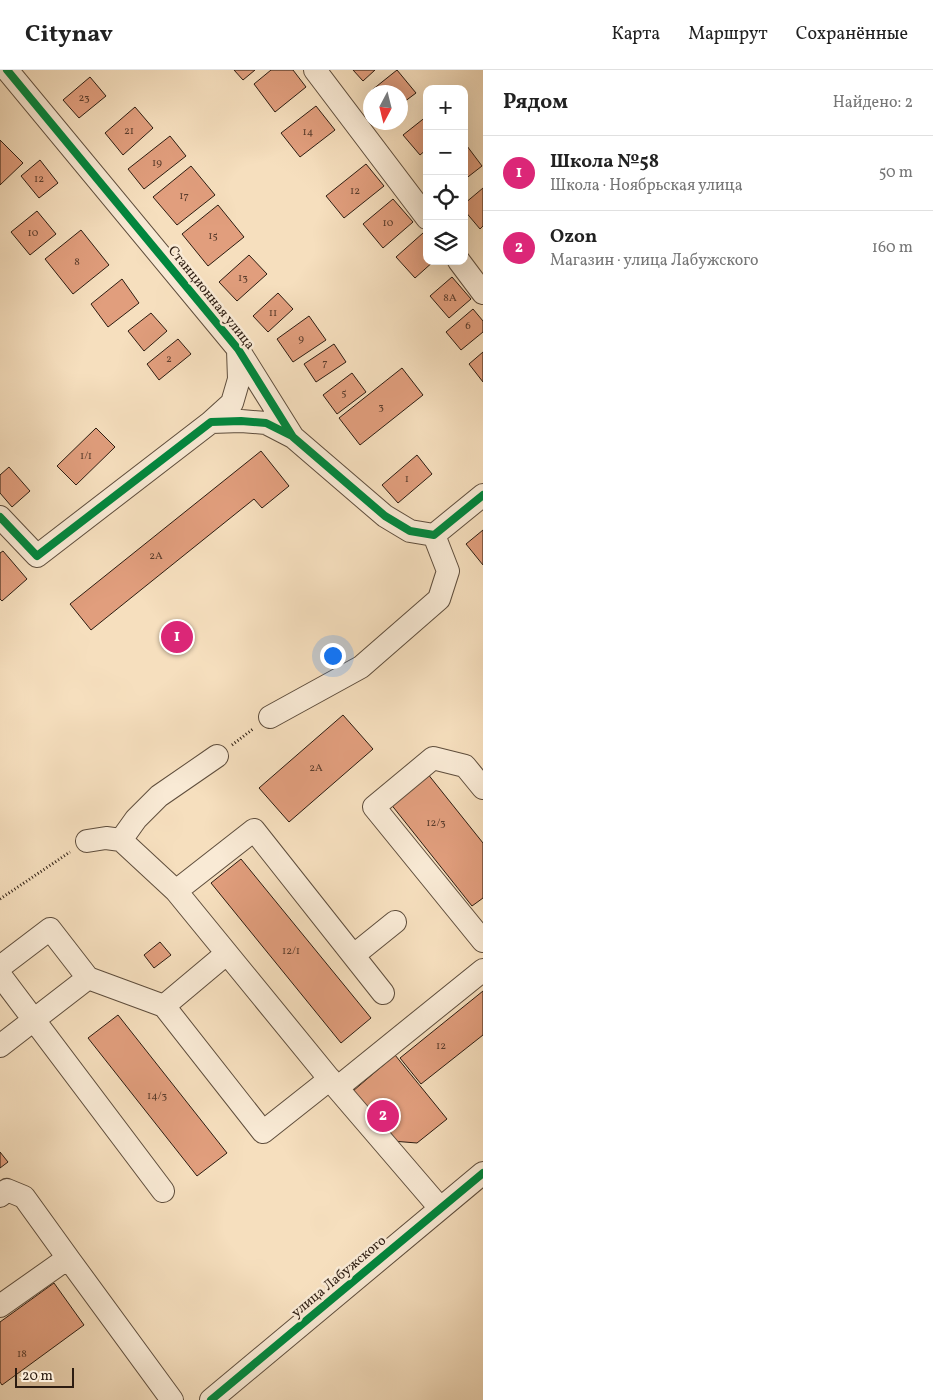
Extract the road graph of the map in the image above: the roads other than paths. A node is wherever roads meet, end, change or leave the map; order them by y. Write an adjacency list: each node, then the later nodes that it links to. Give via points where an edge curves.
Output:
1 (7, 70): 6 (street, Станционная улица)
2 (315, 70): 3 (street)
3 (423, 213)
4 (462, 265): 5 (street)
5 (483, 293)
6 (238, 349): 7 (street, via 239,379 232,403); 8 (street, Станционная улица)
7 (212, 422): 8 (street, via 266,423); 10 (street, via 38,556)
8 (293, 437): 11 (street, Станционная улица, via 385,516 410,532)
9 (483, 495): 11 (street)
10 (0, 517)
11 (434, 535): 12 (street, via 448,572 438,599 361,667)
12 (270, 717)
13 (217, 756): 15 (street, via 159,796)
14 (483, 788): 19 (street, via 465,766 433,758 374,807)
15 (121, 840): 16 (street); 17 (street)
16 (87, 841)
17 (176, 891): 20 (street); 21 (street, via 254,830)
18 (395, 922): 21 (street)
19 (483, 941)
20 (226, 954): 27 (street); 30 (street)
21 (354, 955): 26 (street)
22 (0, 967): 25 (street, via 50,929)
23 (483, 970): 30 (street)
24 (0, 975): 28 (street)
25 (88, 978): 27 (street); 28 (street)
26 (383, 993)
27 (164, 1006): 30 (street, via 263,1132)
28 (34, 1020): 29 (street); 32 (street)
29 (0, 1046)
30 (334, 1083): 34 (street)
31 (483, 1173): 34 (street, улица Лабужского)
32 (163, 1191)
33 (0, 1196): 35 (street, via 7,1190 24,1197)
34 (440, 1208): 38 (street, улица Лабужского)
35 (68, 1258): 36 (street); 37 (street)
36 (0, 1306)
37 (172, 1400)
38 (211, 1400)

